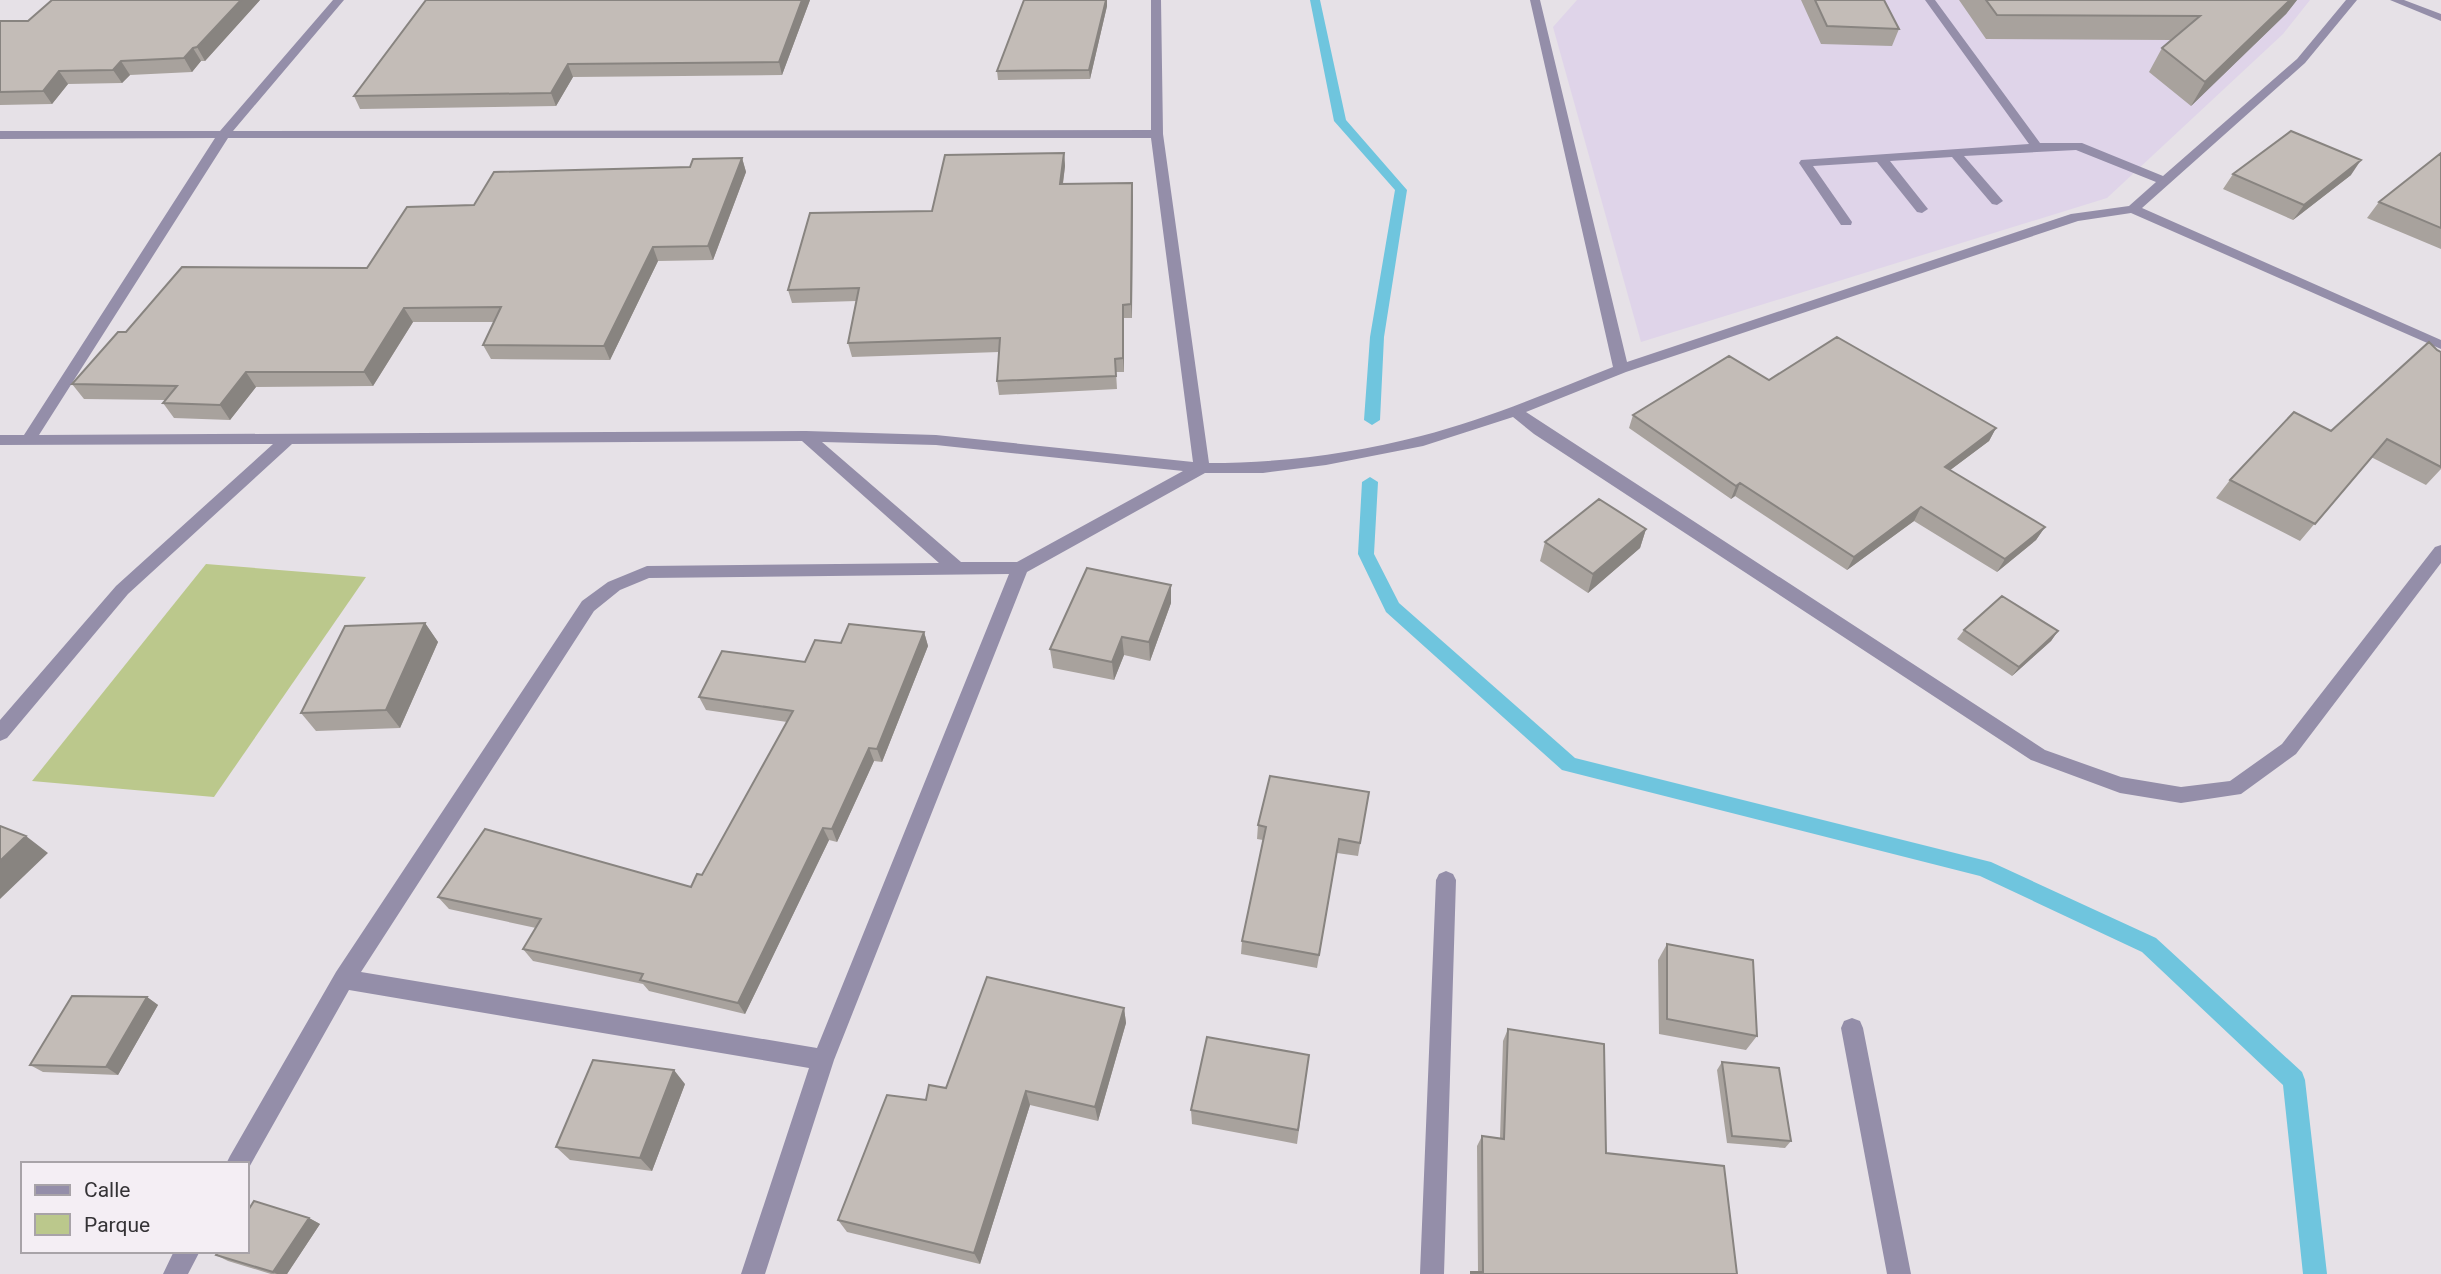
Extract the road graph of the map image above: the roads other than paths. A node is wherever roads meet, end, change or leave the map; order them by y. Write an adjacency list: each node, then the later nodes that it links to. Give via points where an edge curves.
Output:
1 (339, 0): 8 (street)
2 (1156, 0): 9 (street)
3 (1535, 0): 20 (street)
4 (1930, 0): 11 (street)
5 (2353, 0): 14 (street, via 2301,61)
6 (2395, 0): 7 (street)
7 (2441, 18)
8 (225, 133): 9 (street); 10 (street); 25 (street)
9 (1157, 134): 26 (street)
10 (0, 135)
11 (2037, 147): 12 (street); 14 (street, via 2078,146)
12 (1956, 154): 13 (street); 15 (street)
13 (1880, 158): 16 (street); 18 (street, via 1805,163)
14 (2163, 181): 17 (street)
15 (1997, 201)
16 (1922, 209)
17 (2133, 209): 19 (street); 20 (street, via 2076,217)
18 (1846, 222)
19 (2441, 345)
20 (1621, 369): 21 (street)
21 (1515, 411): 26 (street, via 1423,441 1326,460 1263,468); 27 (street, via 2038,755 2120,785 2181,796 2234,788 2289,749)
22 (806, 436): 23 (street); 26 (street, via 936,440); 28 (street)
23 (289, 438): 25 (street); 30 (street, via 122,590)
24 (0, 440): 25 (street)
25 (28, 440)
26 (1202, 468): 29 (street)
27 (2441, 551)
28 (956, 568): 29 (street); 32 (street, via 647,572 614,586 588,606)
29 (1020, 568): 34 (street)
30 (0, 733)
31 (1446, 880): 39 (street)
32 (344, 979): 34 (street); 35 (street)
33 (1852, 1028): 40 (street)
34 (823, 1060): 38 (street)
35 (239, 1162)
36 (187, 1253): 37 (street)
37 (175, 1274)
38 (752, 1274)
39 (1432, 1274)
40 (1899, 1274)

